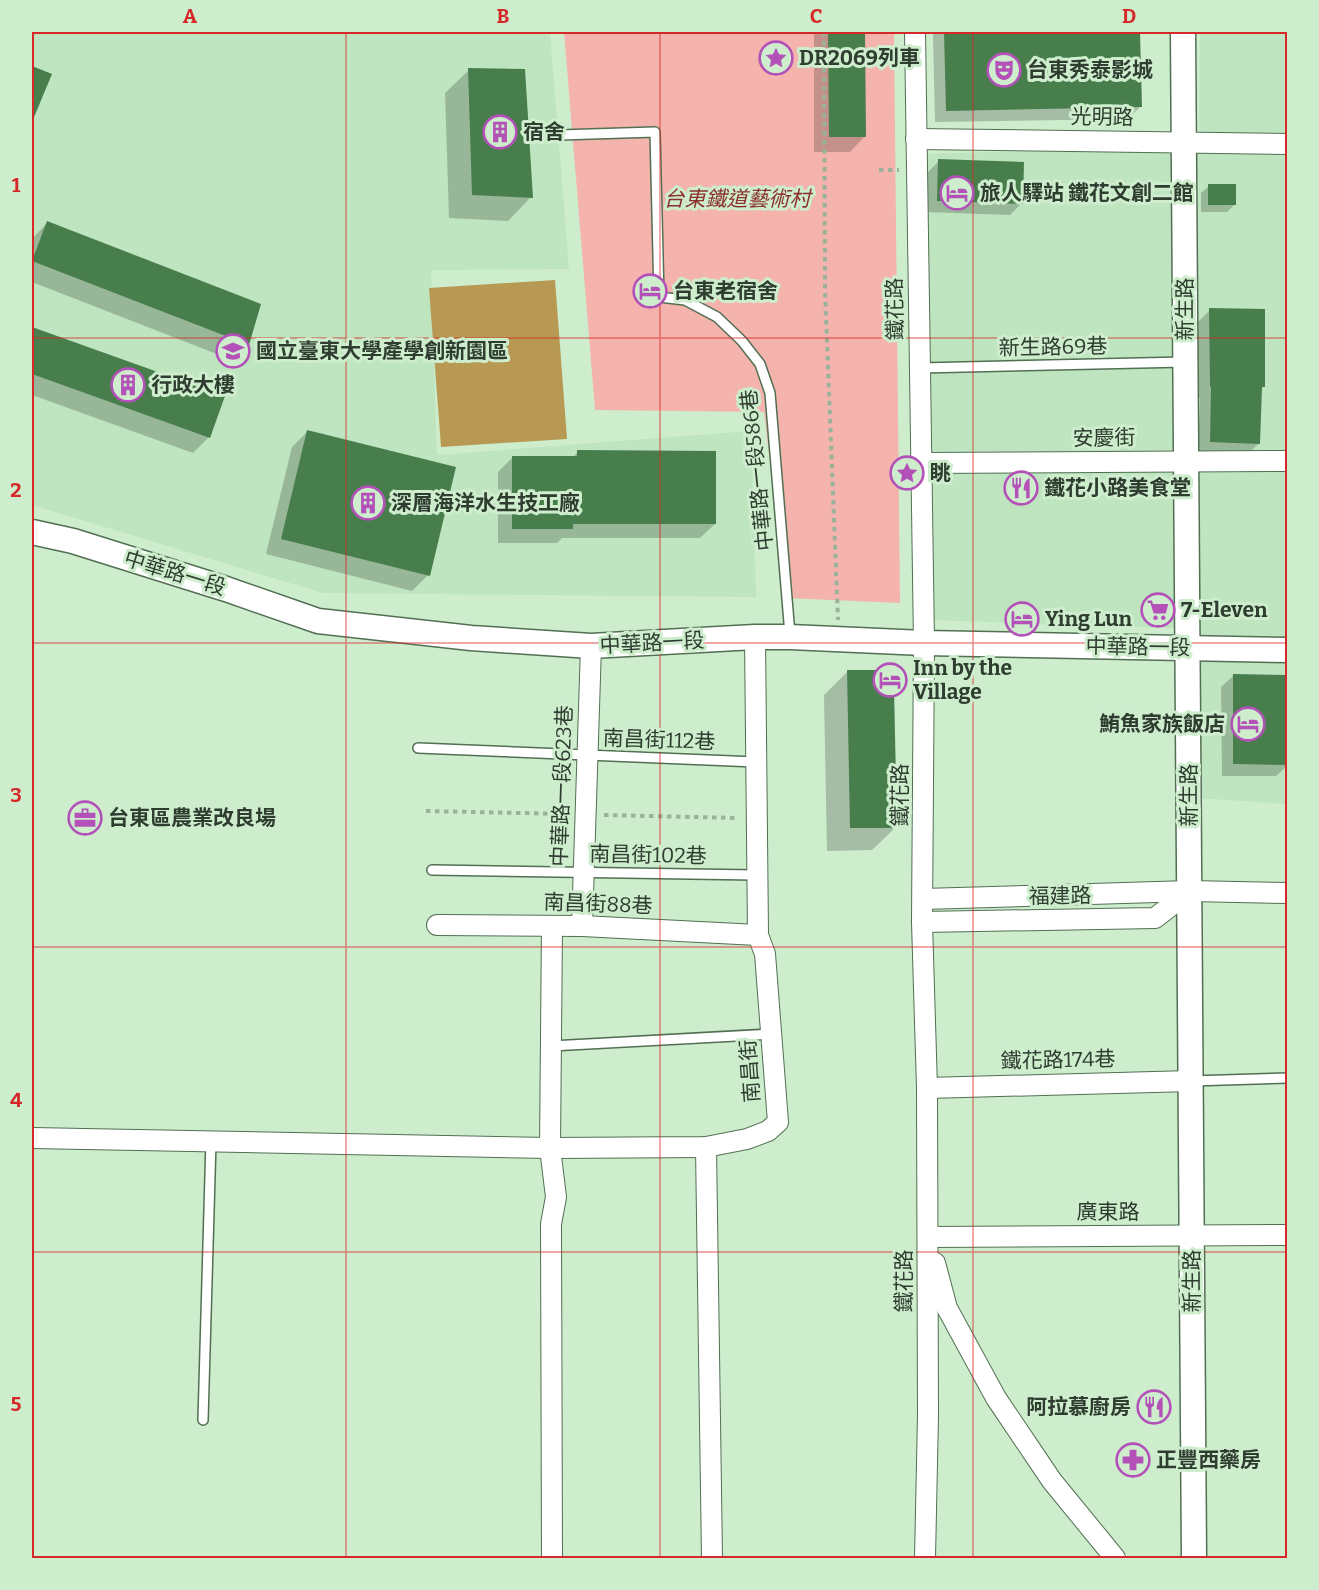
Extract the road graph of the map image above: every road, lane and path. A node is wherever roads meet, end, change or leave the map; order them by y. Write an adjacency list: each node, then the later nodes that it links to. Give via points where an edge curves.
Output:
1 (824, 32): 18 (path, via 825,290)
2 (915, 32): 5 (street, 鐵花路)
3 (1184, 32): 6 (street, 新生路)
4 (559, 135): 17 (lane, 中華路一段586巷, via 655,132 659,297 685,300 717,317 760,364 770,393)
5 (916, 139): 6 (street, 光明路); 11 (street, 鐵花路)
6 (1184, 143): 7 (street, 光明路); 10 (street, 新生路)
7 (1287, 144)
8 (879, 170): 9 (path)
9 (903, 170)
10 (1186, 362): 11 (lane, 新生路69巷); 12 (street, 新生路)
11 (920, 368): 14 (street, 鐵花路)
12 (1186, 461): 13 (street, 安慶街); 14 (street, 安慶街); 21 (street, 新生路)
13 (1287, 461)
14 (922, 463): 19 (street, 鐵花路)
15 (32, 532): 20 (street, 中華路一段, via 73,541 318,621)
16 (754, 637): 17 (street, 中華路一段); 20 (street, 中華路一段); 25 (street, 南昌街)
17 (790, 637): 18 (street, 中華路一段)
18 (838, 638): 19 (street, 中華路一段)
19 (924, 643): 21 (street, 中華路一段); 31 (street, 鐵花路)
20 (591, 646): 24 (street, 中華路一段623巷)
21 (1188, 648): 22 (street, 中華路一段); 29 (street, 新生路)
22 (1287, 650)
23 (418, 748): 24 (lane, 南昌街112巷)
24 (587, 754): 25 (lane, 南昌街112巷); 27 (street, 中華路一段623巷)
25 (756, 762): 28 (street, 南昌街)
26 (432, 870): 27 (lane, 南昌街102巷)
27 (584, 872): 28 (lane, 南昌街102巷); 35 (street, 中華路一段623巷)
28 (756, 875): 36 (street, 南昌街)
29 (1190, 891): 30 (street, 福建路); 31 (street, 福建路); 32 (street, 福建路, via 1155,918); 40 (street, 新生路)
30 (1287, 893)
31 (923, 899): 32 (street, 鐵花路)
32 (922, 922): 41 (street, 鐵花路)
33 (437, 926): 34 (street, 南昌街88巷)
34 (552, 926): 35 (street, 南昌街88巷); 38 (street)
35 (582, 926): 36 (street, 南昌街88巷)
36 (758, 935): 37 (street, 南昌街, via 765,954)
37 (771, 1034): 38 (lane); 44 (street, 南昌街, via 778,1122 768,1131 747,1139)
38 (551, 1047): 45 (street)
39 (1287, 1078): 40 (lane)
40 (1191, 1081): 41 (street, 鐵花路174巷); 46 (street, 新生路)
41 (927, 1088): 48 (street, 鐵花路)
42 (32, 1138): 43 (street)
43 (211, 1141): 45 (street); 49 (lane)
44 (706, 1147): 45 (street); 51 (street)
45 (550, 1148): 50 (street, via 556,1197 551,1224)
46 (1192, 1235): 47 (street, 廣東路); 48 (street, 廣東路); 54 (street, 新生路)
47 (1287, 1235)
48 (928, 1237): 52 (street, 鐵花路); 53 (street, via 947,1308 996,1398 1052,1481)
49 (203, 1420)
50 (552, 1558)
51 (712, 1558)
52 (925, 1558)
53 (1115, 1558)
54 (1194, 1558)

